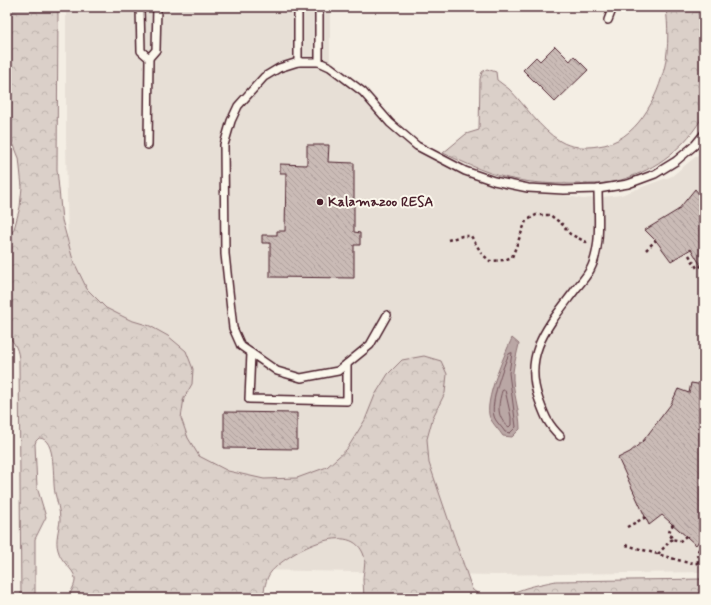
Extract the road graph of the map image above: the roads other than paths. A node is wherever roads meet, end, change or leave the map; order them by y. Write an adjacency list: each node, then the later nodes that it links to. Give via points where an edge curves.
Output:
1 (140, 7): 7 (lane, via 141,51)
2 (157, 7): 7 (lane, via 156,50)
3 (298, 7): 8 (lane)
4 (319, 7): 9 (lane)
5 (613, 7): 6 (lane)
6 (608, 20)
7 (149, 58): 11 (lane)
8 (298, 62): 9 (lane); 14 (lane, via 279,68 252,89 238,106 224,145 225,254 229,300 233,328 241,346)
9 (319, 62): 12 (lane, via 346,77 390,123 417,146 465,172 528,188)
10 (704, 134): 12 (lane, via 681,157 655,174 628,184)
11 (148, 145)
12 (598, 189): 16 (lane, via 599,236 590,270 542,335 535,354 533,373 537,392 549,425)
13 (387, 315): 15 (lane, via 370,345)
14 (251, 353): 15 (lane, via 277,371 301,378 338,371); 15 (lane, via 249,399 347,401)
15 (347, 364)
16 (560, 436)

